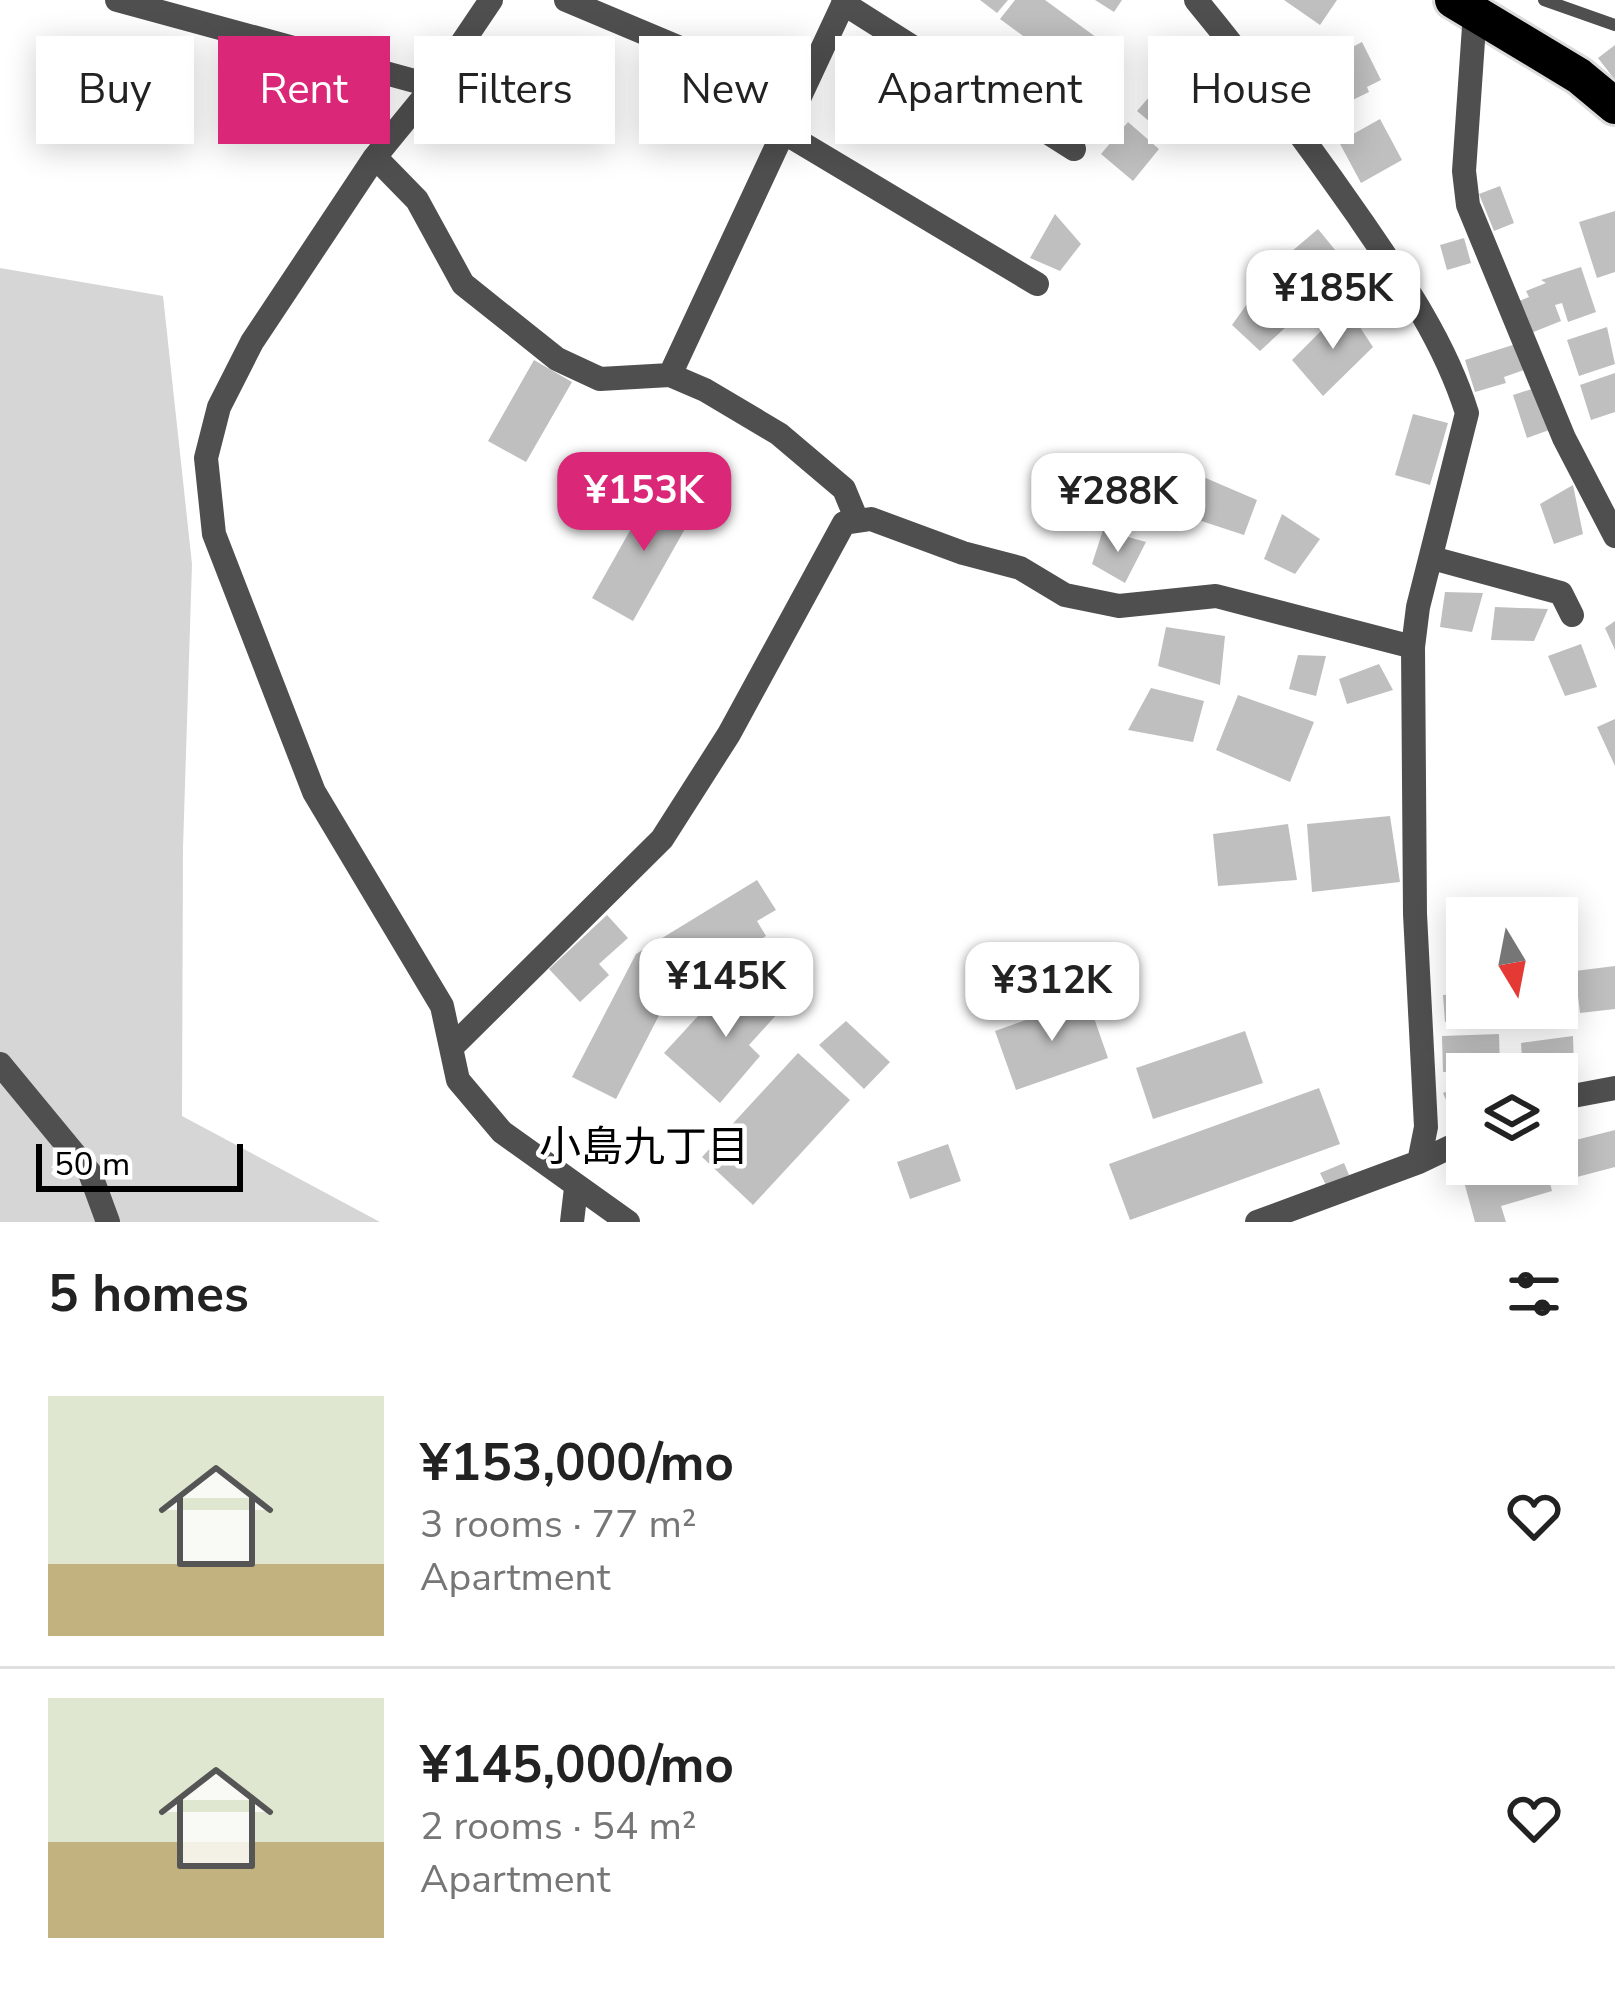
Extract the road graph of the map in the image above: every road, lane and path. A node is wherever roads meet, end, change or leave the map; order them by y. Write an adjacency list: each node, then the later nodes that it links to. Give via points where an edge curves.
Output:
1 (117, 0): 12 (street)
2 (490, 0): 9 (street)
3 (566, 0): 10 (street)
4 (1196, 0): 23 (street, via 1272,92 1411,294 1458,384 1467,413)
5 (1544, 0): 8 (lane)
6 (844, 1): 11 (street); 17 (street)
7 (1464, 6): 13 (highway); 22 (street, via 1468,205 1564,438)
8 (1615, 25)
9 (466, 36)
10 (652, 36)
11 (811, 72)
12 (414, 81)
13 (1615, 106)
14 (414, 110): 18 (street)
15 (777, 144): 20 (street)
16 (803, 144): 19 (street)
17 (1074, 149)
18 (375, 158): 20 (street, via 417,200 463,284 557,358 600,380); 26 (street, via 253,343 219,406 206,458 214,534 306,772 442,1006)
19 (1037, 284)
20 (670, 375): 21 (street, via 779,434 844,489)
21 (856, 518): 25 (street, via 1020,568 1065,595 1119,607 1216,596); 26 (street, via 838,531 729,734 662,839)
22 (1615, 536)
23 (1432, 558): 24 (street, via 1561,593); 25 (street)
24 (1573, 616)
25 (1413, 647): 31 (street, via 1414,914 1426,1126)
26 (452, 1047): 32 (street, via 458,1080 478,1108)
27 (0, 1064): 33 (street, via 90,1173)
28 (1615, 1088): 29 (street)
29 (1578, 1095)
30 (1446, 1149): 31 (street)
31 (1419, 1162): 36 (street)
32 (576, 1188): 34 (street); 35 (street)
33 (108, 1222)
34 (572, 1222)
35 (628, 1222)
36 (1257, 1222)

